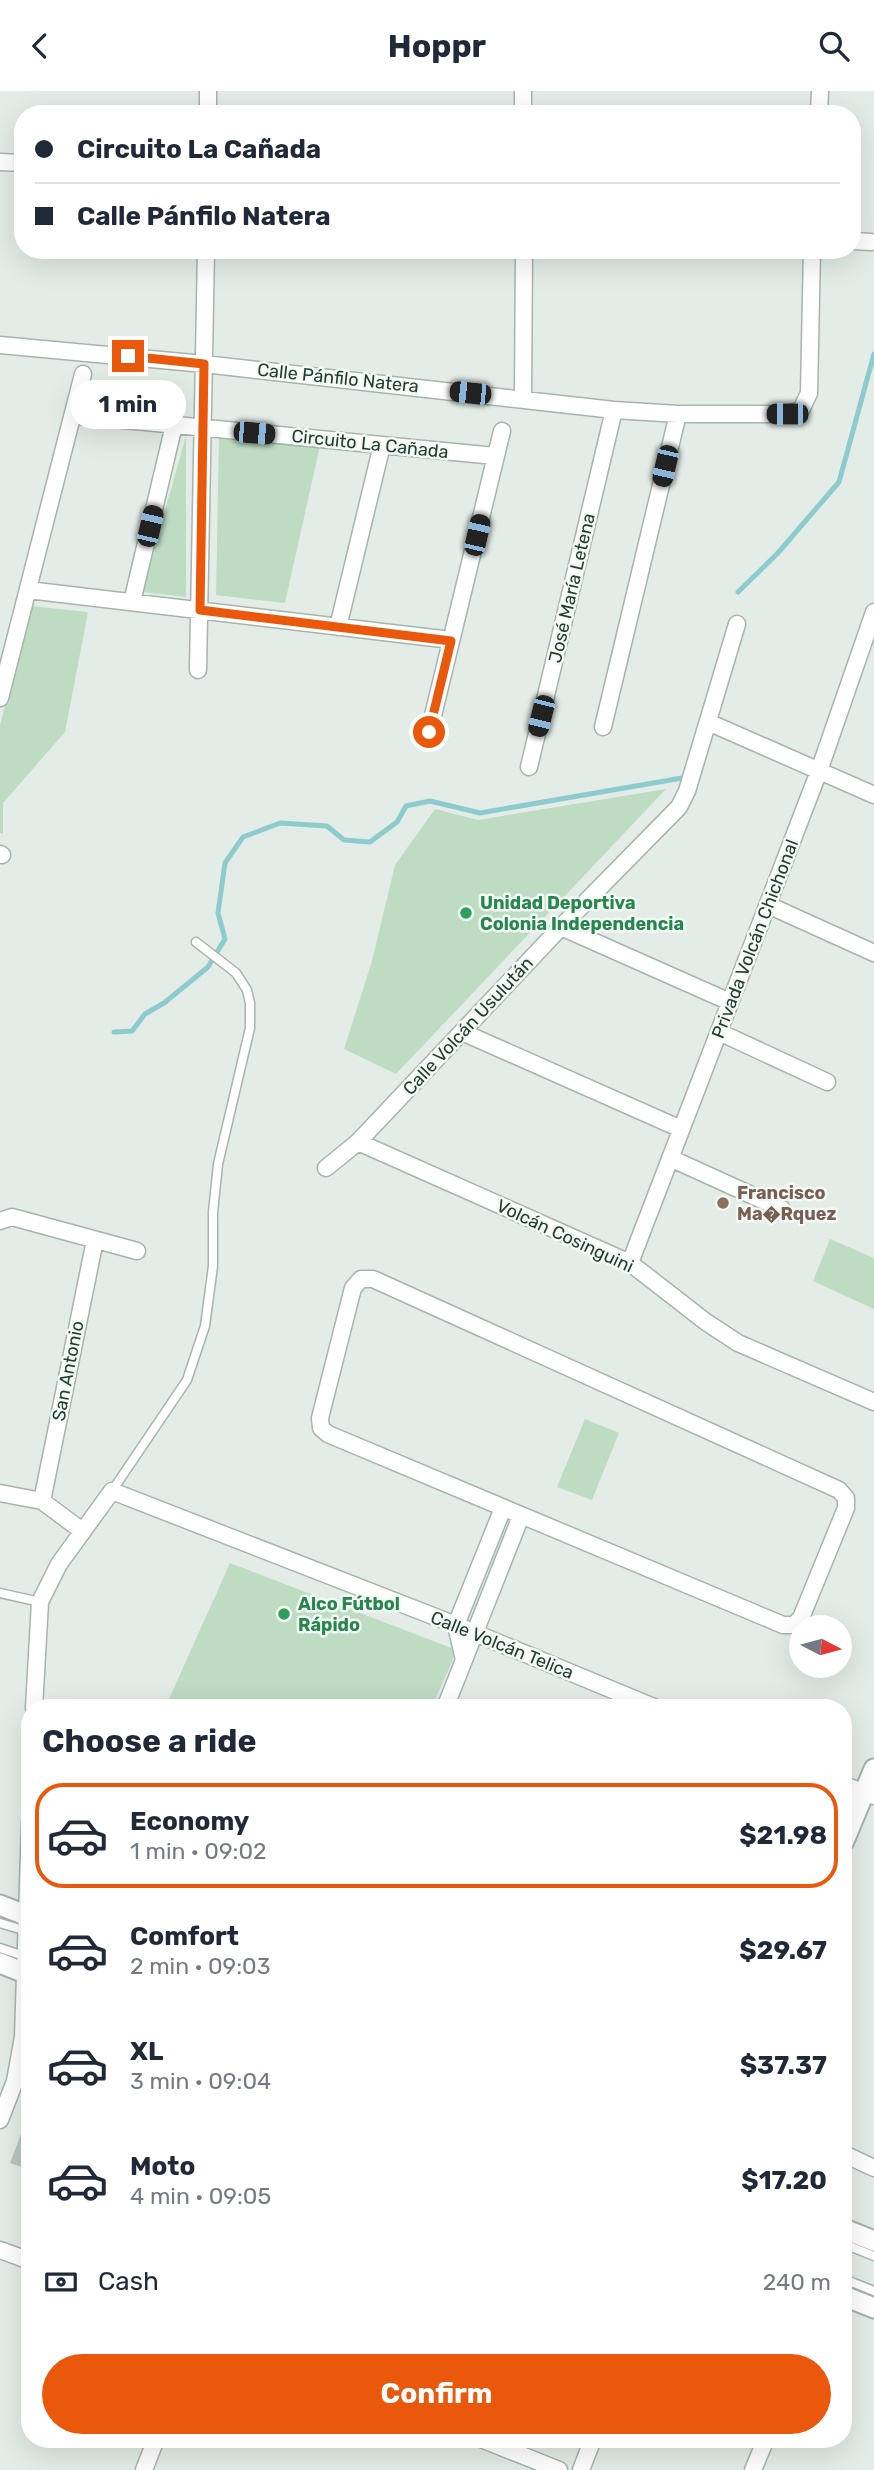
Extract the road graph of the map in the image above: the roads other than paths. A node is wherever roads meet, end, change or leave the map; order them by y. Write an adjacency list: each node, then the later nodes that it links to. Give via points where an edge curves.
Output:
1 (861, 241): 2 (street)
2 (871, 242)
3 (206, 259): 7 (street)
4 (524, 259): 9 (street)
5 (812, 259): 11 (street, Calle Pánfilo Natera, via 809,393 800,410 787,414)
6 (0, 345): 7 (street, Calle Pánfilo Natera)
7 (204, 364): 9 (street, Calle Pánfilo Natera); 14 (street)
8 (83, 374): 12 (street)
9 (523, 399): 10 (street, Calle Pánfilo Natera)
10 (614, 410): 11 (street, Calle Pánfilo Natera); 30 (street, José María Letena)
11 (678, 414): 28 (street)
12 (73, 415): 13 (street, Circuito La Cañada); 18 (street)
13 (174, 425): 14 (street, Circuito La Cañada); 19 (street)
14 (203, 428): 16 (street, Circuito La Cañada); 20 (street)
15 (502, 431): 17 (street)
16 (382, 445): 17 (street, Circuito La Cañada); 23 (street)
17 (495, 456): 24 (street)
18 (28, 590): 19 (street); 26 (street)
19 (132, 602): 20 (street)
20 (200, 610): 23 (street); 25 (street)
21 (874, 612): 31 (street, Privada Volcán Chichonal)
22 (737, 624): 27 (street, Calle Volcán Usulután)
23 (338, 627): 24 (street)
24 (451, 641): 29 (street)
25 (198, 670)
26 (0, 698)
27 (708, 722): 31 (street); 34 (street, Calle Volcán Usulután, via 678,807)
28 (603, 727)
29 (429, 732)
30 (529, 767)
31 (819, 771): 32 (street); 33 (street, Privada Volcán Chichonal)
32 (874, 795)
33 (768, 905): 36 (street); 37 (street, Privada Volcán Chichonal)
34 (561, 927): 37 (street); 38 (street, Calle Volcán Usulután)
35 (196, 942): 51 (lane, via 236,973 250,1003 250,1028 218,1164 205,1326 187,1380)
36 (874, 953)
37 (730, 1002): 39 (street, Privada Volcán Chichonal)
38 (462, 1032): 41 (street); 42 (street, Calle Volcán Usulután)
39 (719, 1032): 40 (street); 41 (street, Privada Volcán Chichonal)
40 (827, 1081)
41 (681, 1129): 43 (street, Privada Volcán Chichonal)
42 (358, 1142): 44 (street, Calle Volcán Usulután); 49 (street, Volcán Cosinguini)
43 (670, 1158): 45 (street); 49 (street, Privada Volcán Chichonal)
44 (326, 1168)
45 (782, 1209)
46 (0, 1221): 47 (street, via 12,1217)
47 (94, 1240): 48 (street); 53 (street, San Antonio)
48 (137, 1251)
49 (630, 1263): 50 (street, Volcán Cosinguini, via 738,1343)
50 (874, 1402)
51 (112, 1491): 56 (street); 61 (street, Calle Volcán Telica)
52 (0, 1493): 53 (street)
53 (42, 1501): 56 (street)
54 (502, 1508): 55 (street); 55 (street, via 321,1428 353,1288 361,1279 373,1279 839,1490 846,1498 846,1509 801,1618 793,1625 783,1625); 57 (street)
55 (521, 1516): 58 (street)
56 (81, 1530): 60 (street)
57 (491, 1534): 58 (street); 61 (street)
58 (512, 1543): 62 (street)
59 (0, 1594): 60 (lane)
60 (40, 1602): 64 (street)
61 (456, 1625): 62 (street, Calle Volcán Telica); 63 (street)
62 (475, 1634): 63 (street); 66 (street, Calle Volcán Telica)
63 (464, 1660): 65 (street)
64 (35, 1699)
65 (449, 1699)
66 (634, 1699)
67 (874, 1769): 69 (street)
68 (852, 1788): 69 (street)
69 (869, 1795): 70 (street)
70 (852, 1826)
71 (0, 1905): 72 (street)
72 (21, 1919)
73 (0, 1923): 74 (lane)
74 (21, 1924)
75 (0, 1948): 76 (lane)
76 (21, 1962)
77 (0, 1963): 78 (street)
78 (21, 1965)
79 (21, 2048): 80 (street)
80 (0, 2120)
81 (852, 2158): 82 (street)
82 (874, 2168)
83 (852, 2232): 84 (street)
84 (874, 2241)
85 (852, 2247): 87 (lane)
86 (0, 2250): 88 (street)
87 (874, 2256)
88 (21, 2258)
89 (852, 2282): 90 (lane)
90 (874, 2291)
91 (852, 2299): 92 (street)
92 (874, 2308)
93 (153, 2448): 97 (street)
94 (504, 2448): 98 (street)
95 (590, 2448): 99 (street)
96 (762, 2448): 100 (street)
97 (145, 2470)
98 (559, 2470)
99 (581, 2470)
100 (752, 2470)

